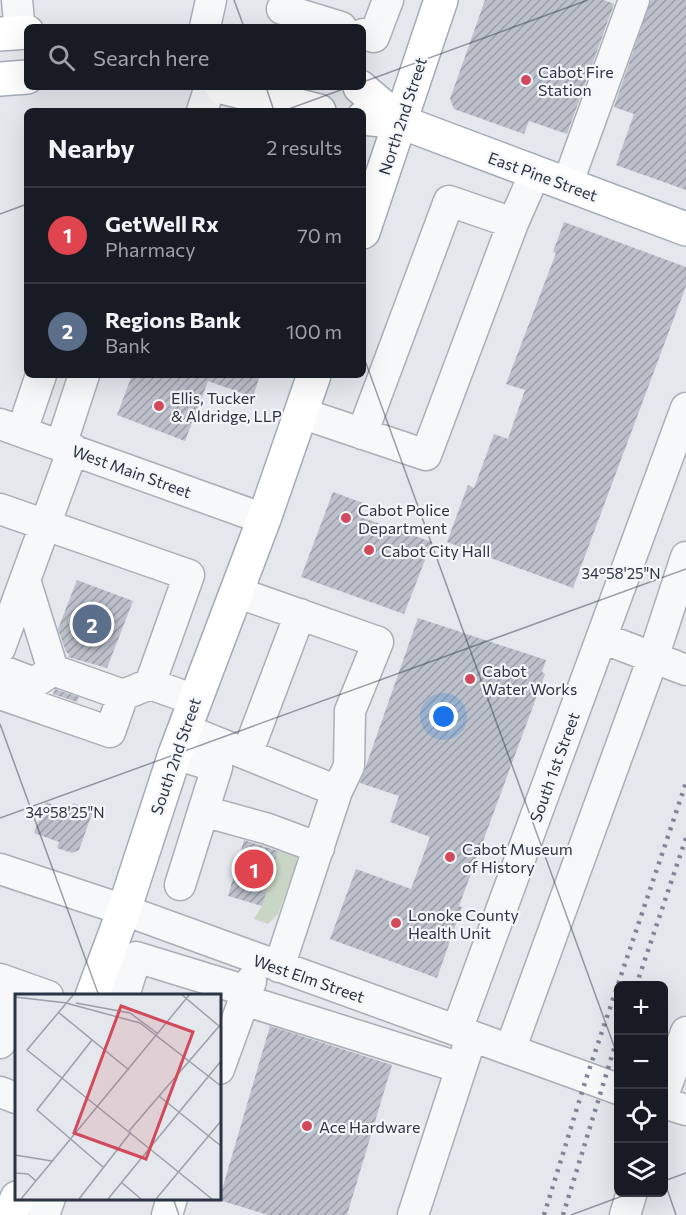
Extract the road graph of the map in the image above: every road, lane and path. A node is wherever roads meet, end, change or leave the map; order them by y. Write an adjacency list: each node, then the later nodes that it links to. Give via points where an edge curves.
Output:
1 (211, 0): 6 (street)
2 (388, 0): 8 (street, via 374,37)
3 (441, 0): 17 (main road, North 2nd Street)
4 (634, 0): 19 (street)
5 (280, 12): 7 (street)
6 (206, 24)
7 (329, 24)
8 (366, 34)
9 (24, 77): 10 (main road)
10 (0, 79)
11 (209, 90): 14 (street)
12 (234, 90): 15 (main road)
13 (364, 90): 17 (main road)
14 (203, 108)
15 (307, 108)
16 (366, 118): 17 (main road)
17 (401, 122): 18 (main road, East Pine Street); 20 (main road, North 2nd Street)
18 (535, 173): 19 (main road, East Pine Street); 21 (street)
19 (567, 184): 22 (main road, East Pine Street)
20 (366, 223)
21 (513, 223): 29 (street, via 426,455); 29 (street, via 449,201)
22 (686, 228)
23 (39, 378): 28 (street)
24 (83, 378): 30 (street)
25 (313, 378): 27 (main road)
26 (686, 408): 38 (street, South 1st Street)
27 (301, 413): 29 (street); 32 (main road)
28 (11, 428): 30 (street, West Main Street)
29 (362, 434)
30 (67, 447): 32 (street, West Main Street); 33 (street)
31 (0, 509): 33 (street)
32 (264, 519): 36 (main road, South 2nd Street)
33 (45, 525): 35 (street); 44 (street, via 189,575)
34 (686, 557): 40 (street)
35 (25, 580): 39 (street); 42 (street)
36 (236, 592): 37 (street); 46 (main road, South 2nd Street)
37 (300, 614): 47 (street); 48 (street, via 378,642 350,711 349,766)
38 (602, 638): 40 (street); 62 (street, South 1st Street)
39 (0, 648)
40 (654, 658): 43 (street); 63 (street)
41 (0, 670): 42 (street, via 34,683)
42 (53, 670): 44 (street)
43 (686, 670)
44 (137, 689): 45 (street, via 110,732); 46 (street)
45 (0, 694)
46 (185, 728): 47 (street); 49 (street, via 217,767); 53 (main road, South 2nd Street)
47 (247, 754): 48 (street)
48 (337, 791): 50 (street)
49 (203, 811): 50 (street); 52 (street)
50 (319, 848): 54 (street)
51 (0, 869): 53 (street, West Elm Street)
52 (180, 885)
53 (124, 910): 54 (street, West Elm Street); 57 (main road, South 2nd Street)
54 (268, 964): 59 (street); 62 (street, West Elm Street)
55 (10, 982): 56 (street); 60 (street)
56 (43, 994)
57 (93, 994)
58 (125, 994): 59 (street, via 136,957)
59 (245, 996): 64 (street); 65 (street)
60 (2, 1031)
61 (686, 1032): 67 (street)
62 (464, 1033): 63 (street, West Elm Street); 65 (street, South 1st Street)
63 (510, 1050): 66 (street, West Elm Street)
64 (220, 1066)
65 (461, 1068): 79 (street, South 1st Street)
66 (614, 1088)
67 (665, 1089)
68 (0, 1092): 69 (street)
69 (15, 1098)
70 (668, 1104): 71 (street)
71 (686, 1110)
72 (630, 1197): 80 (street)
73 (16, 1200): 76 (main road)
74 (49, 1200): 77 (street)
75 (171, 1200): 78 (street)
76 (11, 1215)
77 (44, 1215)
78 (166, 1215)
79 (413, 1215)
80 (625, 1215)

